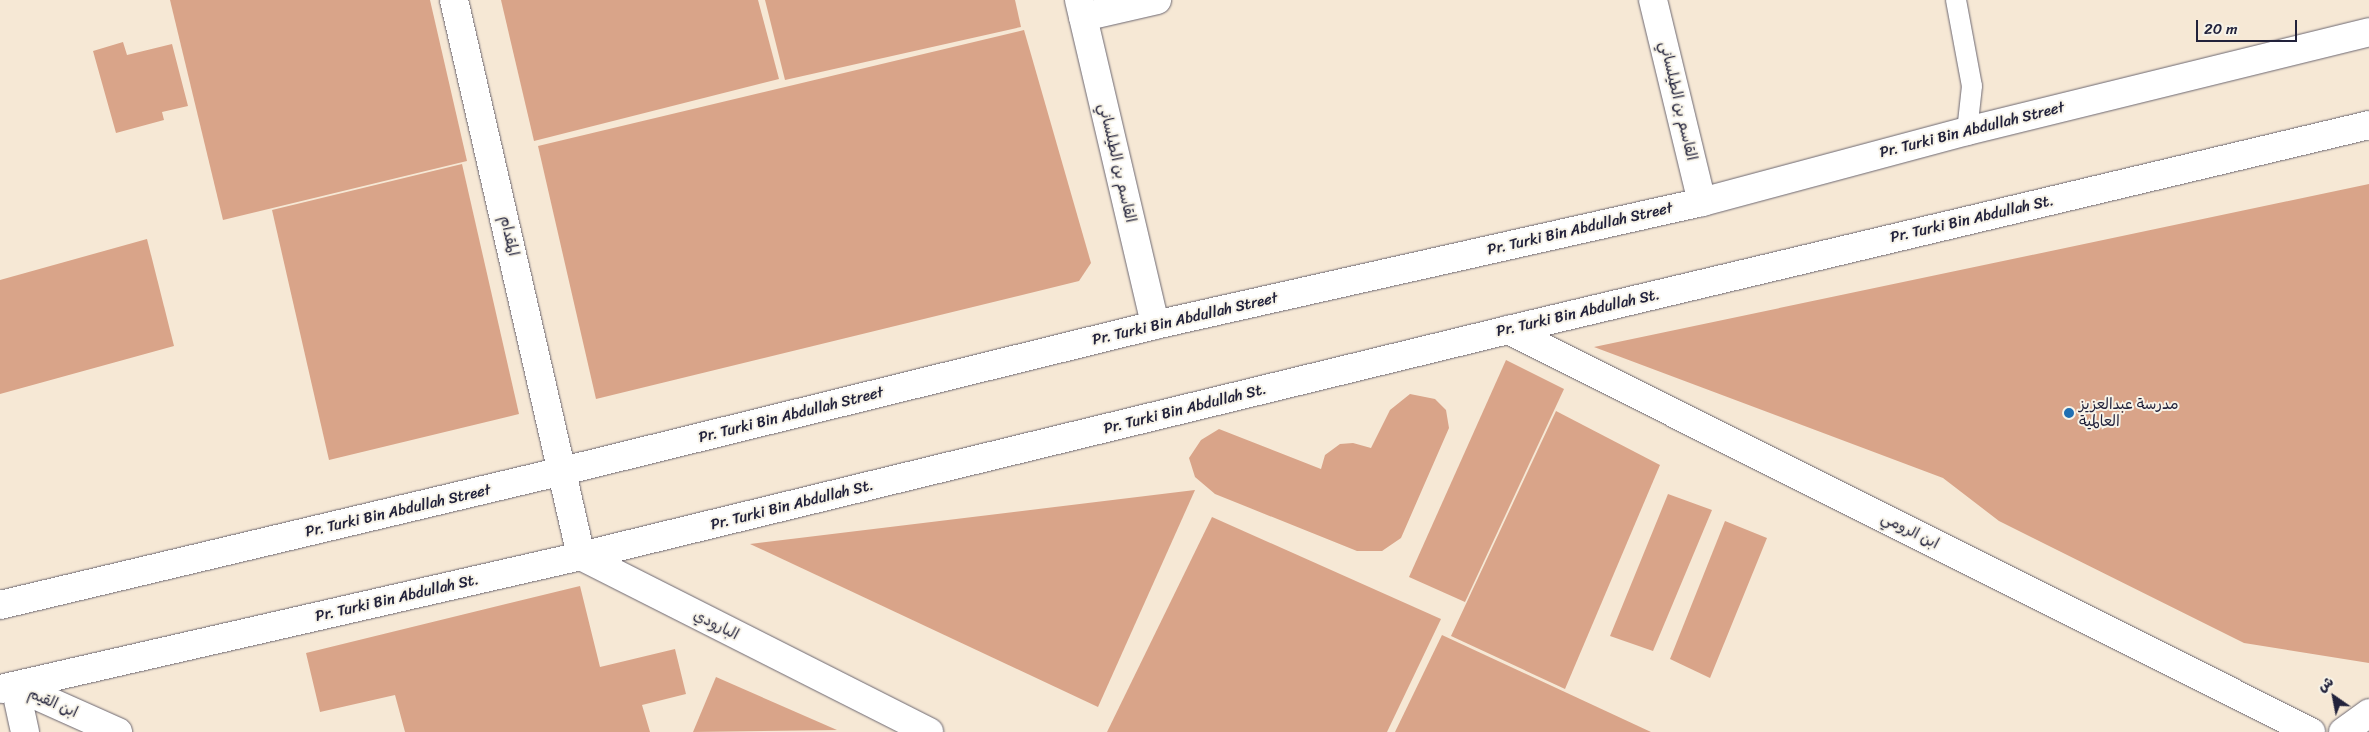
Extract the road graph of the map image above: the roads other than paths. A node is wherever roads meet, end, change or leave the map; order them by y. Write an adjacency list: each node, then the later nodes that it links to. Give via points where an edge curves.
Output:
1 (454, 0): 12 (street, المقدام)
2 (1157, 0): 5 (street)
3 (1653, 0): 9 (street, القاسم بن الطيلساني)
4 (1956, 0): 8 (lane, via 1972,86)
5 (1081, 9): 10 (street, القاسم بن الطيلساني)
6 (2369, 32): 8 (street, Pr. Turki Bin Abdullah Street)
7 (2369, 125): 11 (street, Pr. Turki Bin Abdullah St.)
8 (1967, 131): 9 (street, Pr. Turki Bin Abdullah Street)
9 (1702, 202): 10 (street, Pr. Turki Bin Abdullah Street)
10 (1155, 325): 12 (street, Pr. Turki Bin Abdullah Street)
11 (1508, 330): 13 (street, Pr. Turki Bin Abdullah St.); 20 (street, ابن الرومي)
12 (563, 471): 13 (street); 14 (street, Pr. Turki Bin Abdullah Street)
13 (582, 556): 15 (street, Pr. Turki Bin Abdullah St.); 17 (street, البارودي)
14 (0, 602)
15 (8, 687): 18 (street); 19 (street, ابن القيم)
16 (2369, 713): 21 (street)
17 (915, 729)
18 (25, 732)
19 (118, 732)
20 (2312, 732)
21 (2342, 732)

